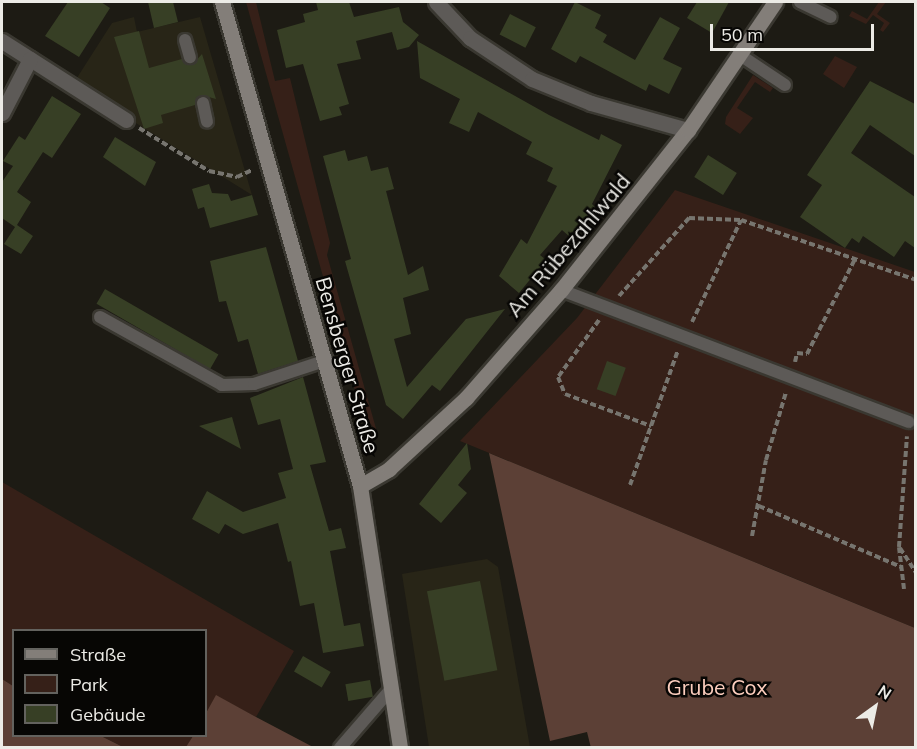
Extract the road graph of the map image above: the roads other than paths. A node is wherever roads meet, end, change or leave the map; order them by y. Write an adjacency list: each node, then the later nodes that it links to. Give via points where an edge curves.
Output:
1 (222, 2): 19 (main road, Bensberger Straße)
2 (436, 2): 16 (street, via 470,38 532,79 591,103)
3 (775, 2): 8 (main road, Am Rübezahlwald)
4 (800, 2): 5 (lane)
5 (831, 17)
6 (2, 40): 10 (street)
7 (185, 40): 9 (lane)
8 (740, 55): 11 (lane); 16 (main road, Am Rübezahlwald)
9 (190, 57)
10 (30, 59): 13 (street); 14 (street)
11 (785, 84)
12 (203, 103): 15 (lane)
13 (2, 113)
14 (126, 120)
15 (207, 122)
16 (688, 130): 17 (main road, Am Rübezahlwald)
17 (561, 290): 20 (lane); 21 (main road, Am Rübezahlwald, via 466,398 389,469)
18 (100, 317): 19 (lane, via 222,385 254,384)
19 (327, 360): 21 (main road, Bensberger Straße)
20 (909, 422)
21 (360, 486): 22 (main road, Bensberger Straße)
22 (393, 688): 23 (lane); 24 (main road, Bensberger Straße)
23 (340, 747)
24 (400, 747)

